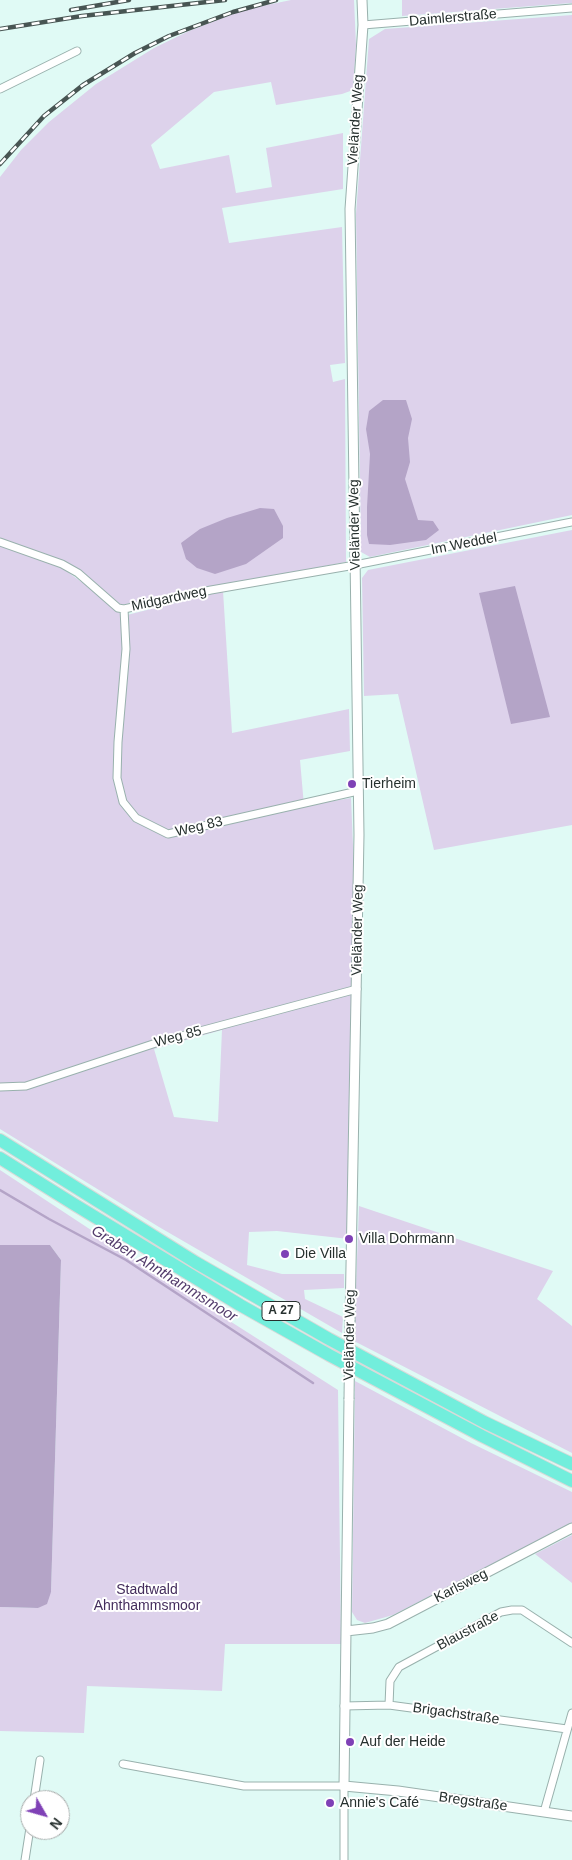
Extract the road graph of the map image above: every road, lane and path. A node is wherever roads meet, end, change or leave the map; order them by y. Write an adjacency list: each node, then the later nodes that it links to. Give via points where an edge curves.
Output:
1 (362, 0): 3 (street, Vieländer Weg)
2 (572, 8): 3 (street, Daimlerstraße)
3 (363, 25): 8 (street, Vieländer Weg, via 350,209)
4 (78, 51): 5 (street)
5 (0, 89)
6 (572, 522): 8 (street, Im Weddel)
7 (0, 542): 9 (street, Midgardweg, via 62,564 118,608)
8 (355, 565): 9 (street, Midgardweg); 10 (street, Vieländer Weg)
9 (124, 609): 10 (street, Weg 83, via 126,649 117,778 123,802 136,818 168,834)
10 (358, 791): 11 (street, Vieländer Weg)
11 (357, 989): 12 (street, Weg 85, via 159,1042 26,1086); 18 (street, Vieländer Weg, bridge)
12 (0, 1087)
13 (0, 1140): 15 (highway, A 27, via 195,1262 329,1339 484,1422)
14 (0, 1158): 16 (highway, A 27, via 248,1309 456,1423)
15 (572, 1464)
16 (572, 1481)
17 (572, 1528): 18 (street, Karlsweg, via 388,1624)
18 (346, 1631): 21 (street, Vieländer Weg)
19 (572, 1643): 20 (street, Blaustraße, via 522,1610 501,1612 399,1667 390,1681)
20 (389, 1705): 21 (street, Brigachstraße); 23 (street, Brigachstraße)
21 (344, 1706): 26 (street, Vieländer Weg)
22 (572, 1713): 23 (street)
23 (567, 1730): 28 (street)
24 (40, 1760): 27 (street)
25 (123, 1764): 26 (street, via 244,1786)
26 (344, 1786): 28 (street, Bregstraße); 32 (street, Vieländer Weg)
27 (36, 1790)
28 (544, 1812): 29 (street, Bregstraße)
29 (572, 1816)
30 (28, 1840): 31 (street)
31 (25, 1860)
32 (344, 1860)

